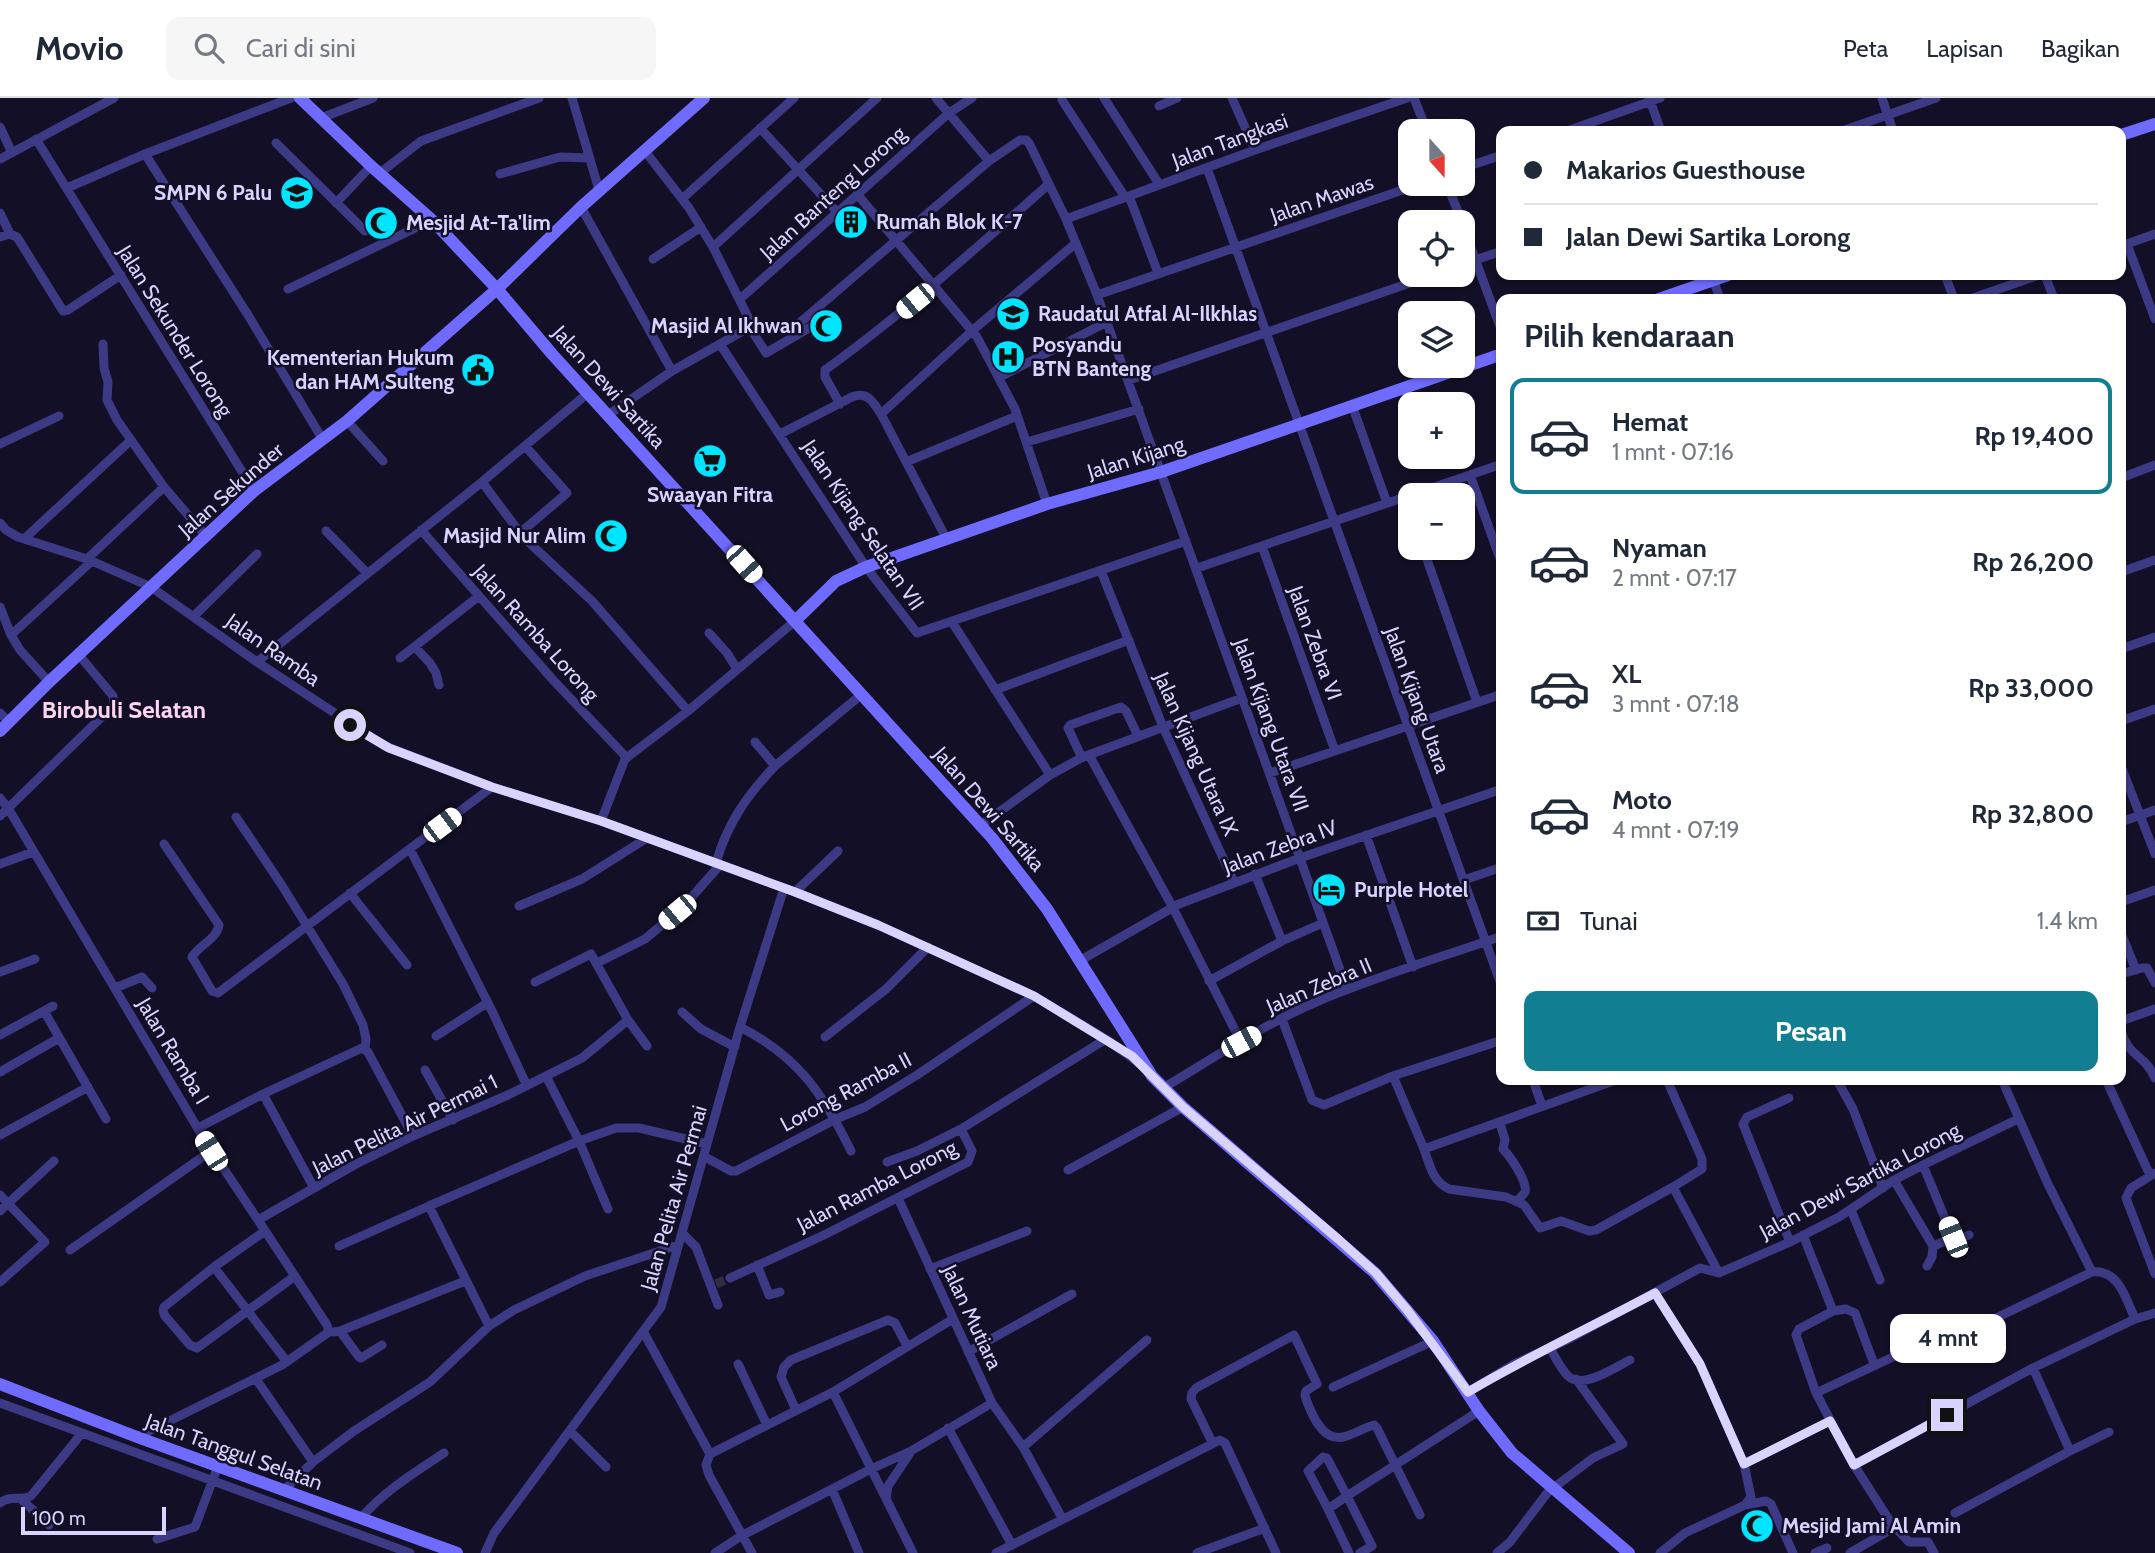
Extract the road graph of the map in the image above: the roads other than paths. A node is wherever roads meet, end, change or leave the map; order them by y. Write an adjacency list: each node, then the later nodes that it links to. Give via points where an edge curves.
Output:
1 (114, 98): 35 (street)
2 (291, 98): 40 (street)
3 (300, 98): 25 (street, Jalan Dewi Sartika)
4 (373, 98): 25 (street)
5 (539, 98): 48 (street, via 421,141)
6 (572, 98): 42 (street)
7 (704, 98): 38 (street, Jalan Sekunder)
8 (794, 98): 33 (street)
9 (877, 98): 47 (street, Jalan Banteng Lorong)
10 (936, 98): 23 (street)
11 (972, 98): 23 (street, Jalan Banteng Lorong)
12 (1116, 98): 21 (street)
13 (1177, 98): 22 (street)
14 (1232, 98): 37 (street)
15 (1407, 98): 37 (street, Jalan Tangkasi)
16 (1414, 98): 26 (street)
17 (1882, 98): 24 (street)
18 (1936, 98): 24 (street)
19 (1653, 99): 28 (street); 29 (street)
20 (1062, 100): 56 (street)
21 (1106, 101): 51 (street)
22 (1159, 106)
23 (949, 113): 44 (street); 55 (street, Jalan Banteng Lorong)
24 (1888, 115): 30 (street); 31 (street)
25 (321, 118): 48 (street, Jalan Dewi Sartika)
26 (1422, 119)
27 (2155, 124): 34 (street)
28 (1580, 126)
29 (1660, 126)
30 (1856, 126)
31 (1891, 126)
32 (0, 127): 39 (street)
33 (760, 128): 47 (street); 57 (street)
34 (2126, 133)
35 (36, 139): 39 (street); 52 (street, Jalan Sekunder Lorong)
36 (276, 144): 58 (street)
37 (1255, 150): 46 (street, Jalan Tangkasi)
38 (645, 151): 53 (street, Jalan Sekunder); 57 (street)
39 (12, 153): 43 (street)
40 (145, 154): 52 (street); 115 (street)
41 (1496, 157): 45 (street)
42 (590, 158): 49 (street, via 560,157); 53 (street)
43 (0, 159)
44 (989, 160): 50 (street, via 1026,140); 69 (street)
45 (1475, 165)
46 (1207, 168): 51 (street, Jalan Tangkasi); 73 (street)
47 (796, 169): 60 (street); 72 (street, Jalan Banteng Lorong)
48 (375, 170): 58 (street); 63 (street, Jalan Dewi Sartika)
49 (500, 174)
50 (1049, 184): 62 (street); 82 (street)
51 (1159, 184): 56 (street, Jalan Tangkasi)
52 (67, 188): 79 (street, Jalan Sekunder Lorong)
53 (599, 190): 59 (street, Jalan Sekunder)
54 (1398, 192): 73 (street, Jalan Mawas)
55 (857, 194): 60 (street, Jalan Banteng Lorong); 69 (street)
56 (1127, 197): 62 (street, Jalan Tangkasi); 78 (street)
57 (683, 198): 64 (street)
58 (336, 203): 65 (street)
59 (581, 206): 85 (street, Jalan Sekunder); 101 (street)
60 (837, 212): 89 (street, Jalan Banteng Lorong)
61 (0, 214): 66 (street)
62 (1066, 219): 70 (street)
63 (432, 220): 84 (street); 85 (street, Jalan Dewi Sartika)
64 (701, 227): 72 (street); 76 (street)
65 (365, 230)
66 (10, 234): 68 (street); 79 (street, via 17,237 63,311)
67 (2155, 234): 71 (street)
68 (0, 237)
69 (895, 239): 82 (street); 95 (street)
70 (1076, 243): 88 (street); 96 (street)
71 (2126, 244)
72 (713, 247): 89 (street)
73 (1236, 247): 78 (street, Jalan Mawas); 97 (street)
74 (2126, 250): 91 (street)
75 (1496, 253): 77 (street)
76 (653, 259)
77 (1476, 260): 90 (street)
78 (1158, 273): 88 (street, Jalan Mawas)
79 (121, 275): 130 (street, Jalan Sekunder Lorong)
80 (1705, 280): 86 (street)
81 (2025, 280): 87 (street)
82 (935, 285): 96 (street); 105 (street, via 825,370)
83 (1399, 287): 97 (street)
84 (288, 289)
85 (497, 289): 104 (street, Jalan Dewi Sartika); 112 (street, Jalan Sekunder)
86 (1671, 294)
87 (1984, 294)
88 (1097, 295): 92 (street)
89 (740, 299): 94 (street)
90 (1496, 315)
91 (2155, 319)
92 (1107, 322): 102 (street); 103 (street)
93 (814, 325): 94 (street, via 766,353)
94 (749, 326): 99 (street)
95 (796, 326)
96 (973, 330): 102 (street); 108 (street)
97 (1266, 334): 103 (street); 113 (street, Jalan Kijang Utara)
98 (103, 344): 116 (street, via 107,400)
99 (720, 344): 101 (street); 114 (street, Jalan Kijang Selatan VII)
100 (1496, 356): 106 (street, Jalan Kijang)
101 (672, 371): 109 (street)
102 (1000, 377): 111 (street)
103 (1129, 380): 107 (street, Jalan Kijang Utara VII)
104 (588, 394): 109 (street, Jalan Dewi Sartika); 119 (street)
105 (841, 404): 108 (street, via 864,395); 114 (street)
106 (1352, 405): 113 (street, Jalan Kijang); 132 (street)
107 (1139, 409): 117 (street); 124 (street, Jalan Kijang Utara VII)
108 (881, 414): 121 (street)
109 (608, 415): 158 (street, Jalan Dewi Sartika)
110 (59, 416): 118 (street)
111 (1017, 416): 117 (street); 121 (street)
112 (347, 421): 115 (street, Jalan Sekunder); 120 (street)
113 (1300, 424): 124 (street, Jalan Kijang); 134 (street, Jalan Kijang Utara)
114 (780, 434): 149 (street, Jalan Kijang Selatan VII)
115 (323, 440): 130 (street, Jalan Sekunder)
116 (130, 441): 129 (street); 141 (street)
117 (1027, 442): 133 (street)
118 (0, 444)
119 (525, 446): 127 (street); 138 (street, via 567,493)
120 (383, 461)
121 (906, 462): 140 (street)
122 (1496, 466): 125 (street)
123 (2155, 466): 126 (street)
124 (1161, 472): 133 (street, Jalan Kijang); 142 (street, Jalan Kijang Utara VII)
125 (1469, 475): 128 (street); 144 (street)
126 (2126, 476)
127 (482, 482): 136 (street); 138 (street)
128 (1446, 483)
129 (164, 487): 139 (street); 146 (street)
130 (254, 491): 139 (street, Jalan Sekunder)
131 (1398, 499): 132 (street)
132 (1387, 503): 134 (street)
133 (1047, 504): 140 (street, Jalan Kijang)
134 (1334, 520): 143 (street); 182 (street, Jalan Kijang Utara)
135 (0, 523): 141 (street)
136 (421, 530): 153 (street); 155 (street, Jalan Ramba Lorong)
137 (326, 531): 153 (street)
138 (520, 533): 178 (street, via 592,601)
139 (206, 536): 154 (street, Jalan Sekunder)
140 (946, 538): 149 (street, Jalan Kijang)
141 (24, 539): 146 (street)
142 (1186, 541): 150 (street, Jalan Kijang Utara VII); 152 (street, Jalan Kijang Selatan VII)
143 (1262, 546): 150 (street); 185 (street, Jalan Zebra VI)
144 (1496, 548)
145 (257, 554): 157 (street)
146 (89, 560): 154 (street); 161 (street)
147 (1427, 560): 176 (street)
148 (2155, 560): 151 (street)
149 (866, 566): 158 (street, Jalan Kijang, via 836,581); 159 (street, Jalan Kijang Selatan VII, via 915,632)
150 (1197, 568): 175 (street, Jalan Kijang Utara VII)
151 (2126, 570)
152 (1101, 571): 159 (street, Jalan Kijang Selatan VII); 163 (street, Jalan Kijang Utara IX)
153 (367, 573): 168 (street)
154 (151, 587): 157 (street, Jalan Ramba); 166 (street, Jalan Sekunder)
155 (479, 596): 164 (street); 187 (street, Jalan Ramba Lorong)
156 (0, 607): 161 (street)
157 (194, 616): 168 (street, Jalan Ramba)
158 (796, 621): 169 (street); 173 (street, Jalan Dewi Sartika)
159 (952, 622): 172 (street)
160 (709, 633): 169 (street)
161 (11, 635): 170 (street)
162 (2155, 637): 165 (street)
163 (1129, 640): 172 (street); 181 (street, Jalan Kijang Utara IX)
164 (415, 647): 167 (street); 171 (street, via 430,663)
165 (2126, 647)
166 (79, 655): 170 (street, Jalan Sekunder); 195 (street, via 113,696 114,705)
167 (400, 658)
168 (257, 662): 192 (street, Jalan Ramba, via 379,743)
169 (737, 669): 178 (street)
170 (49, 682): 180 (street, Jalan Sekunder)
171 (439, 685)
172 (995, 690): 190 (street)
173 (862, 694): 188 (street); 203 (street, Jalan Dewi Sartika)
174 (1496, 696): 176 (street)
175 (1242, 698): 181 (street); 189 (street, Jalan Kijang Utara VII)
176 (1477, 702): 182 (street)
177 (2155, 709): 179 (street)
178 (688, 710): 187 (street)
179 (2126, 719)
180 (3, 722)
181 (1163, 727): 183 (street); 217 (street, Jalan Kijang Utara IX)
182 (1408, 727): 185 (street); 197 (street, Jalan Kijang Utara)
183 (1138, 736): 186 (street); 186 (street, via 1122,708 1070,725)
184 (755, 742): 188 (street)
185 (1335, 751): 189 (street)
186 (1085, 756): 190 (street); 224 (street)
187 (627, 758): 202 (street)
188 (775, 766): 213 (street, via 751,790 733,818)
189 (1270, 773): 211 (street, Jalan Kijang Utara VII)
190 (1049, 775): 203 (street)
191 (2126, 779): 199 (street)
192 (492, 787): 202 (street, Jalan Ramba); 207 (street)
193 (1496, 791): 197 (street, Jalan Zebra IV)
194 (0, 799): 195 (street)
195 (8, 808): 198 (street); 209 (street)
196 (2155, 810): 199 (street)
197 (1438, 811): 204 (street, Jalan Zebra IV); 216 (street, Jalan Kijang Utara)
198 (0, 816)
199 (2140, 816): 201 (street); 210 (street)
200 (236, 817): 226 (street)
201 (2126, 820)
202 (601, 821): 205 (street, Jalan Ramba)
203 (981, 825): 233 (street, Jalan Dewi Sartika, via 1041,900)
204 (1367, 835): 211 (street, Jalan Zebra IV); 236 (street)
205 (647, 838): 213 (street, Jalan Ramba); 223 (street, via 582,879)
206 (164, 844): 226 (street, via 219,925 192,957 213,992 223,990)
207 (410, 849): 221 (street); 248 (street)
208 (838, 851): 220 (street)
209 (33, 852): 212 (street); 244 (street, Jalan Ramba I)
210 (2155, 854)
211 (1300, 858): 215 (street, Jalan Zebra IV); 225 (street, Jalan Kijang Utara VII)
212 (0, 864)
213 (718, 864): 218 (street, Jalan Ramba); 234 (street, via 682,908 649,936)
214 (1496, 869): 216 (street)
215 (1255, 874): 217 (street, Jalan Zebra IV); 228 (street)
216 (1464, 880): 229 (street, Jalan Kijang Utara)
217 (1234, 882): 224 (street, Jalan Zebra IV)
218 (784, 888): 220 (street, Jalan Ramba); 256 (street, Jalan Pelita Air Permai)
219 (2155, 890): 222 (street)
220 (795, 892): 231 (street, Jalan Ramba)
221 (350, 893): 226 (street); 235 (street)
222 (2126, 900)
223 (519, 906)
224 (1172, 906): 233 (street, Jalan Zebra IV); 241 (street)
225 (1323, 923): 228 (street); 246 (street, Jalan Kijang Utara VII)
226 (307, 925): 267 (street, via 359,1016)
227 (1496, 938): 229 (street, Jalan Zebra II)
228 (1282, 941): 241 (street)
229 (1486, 941): 236 (street, Jalan Zebra II); 237 (street, Jalan Kijang Utara)
230 (2126, 945): 238 (street)
231 (928, 947): 247 (street, Jalan Ramba); 259 (street, via 886,989)
232 (35, 960): 239 (street)
233 (1081, 960): 268 (street, Jalan Dewi Sartika)
234 (597, 963): 242 (street, via 588,954); 255 (street)
235 (407, 965)
236 (1413, 967): 246 (street, Jalan Zebra II)
237 (1496, 970)
238 (2136, 970): 240 (street); 243 (street, via 2147,968)
239 (0, 972)
240 (2126, 973)
241 (1209, 981): 262 (street)
242 (536, 982)
243 (2155, 983)
244 (115, 988): 245 (street, via 142,977); 292 (street, Jalan Ramba I)
245 (152, 988)
246 (1347, 989): 253 (street, Jalan Zebra II)
247 (1034, 996): 261 (street, Jalan Ramba); 288 (street, Lorong Ramba II, via 917,1075)
248 (487, 1003): 258 (street); 280 (street)
249 (53, 1006): 251 (street)
250 (2155, 1009): 254 (street)
251 (44, 1011): 257 (street); 260 (street)
252 (682, 1012): 266 (street, via 701,1029)
253 (1282, 1019): 262 (street, Jalan Zebra II); 272 (street, via 1312,1100 1318,1104)
254 (2126, 1019)
255 (628, 1020): 265 (street); 271 (street, Jalan Pelita Air Permai 1, via 588,1054)
256 (740, 1027): 266 (street, Jalan Pelita Air Permai); 288 (street, via 787,1057)
257 (0, 1035)
258 (436, 1036)
259 (825, 1037)
260 (60, 1038): 270 (street); 281 (street)
261 (1106, 1039): 268 (street, Jalan Ramba); 293 (street, Jalan Ramba Lorong)
262 (1241, 1042): 282 (street, Jalan Zebra II)
263 (1496, 1042): 272 (street)
264 (2126, 1044): 273 (street, via 2149,1065)
265 (647, 1046)
266 (735, 1047): 297 (street, Jalan Pelita Air Permai)
267 (365, 1049): 283 (street, Jalan Ramba I); 295 (street)
268 (1146, 1069): 282 (street, Jalan Dewi Sartika)
269 (425, 1070): 290 (street)
270 (0, 1072)
271 (547, 1076): 280 (street, Jalan Pelita Air Permai 1); 296 (street)
272 (1393, 1076): 298 (street)
273 (2155, 1078)
274 (1535, 1085): 285 (street)
275 (1602, 1085): 285 (street)
276 (1669, 1085): 308 (street, via 1702,1159 1702,1169)
277 (1840, 1085): 310 (street)
278 (2004, 1085): 289 (street)
279 (2108, 1085): 306 (street)
280 (527, 1086): 290 (street, Jalan Pelita Air Permai 1)
281 (88, 1087): 287 (street); 294 (street)
282 (1163, 1088): 286 (street, Jalan Dewi Sartika)
283 (263, 1094): 292 (street, Jalan Ramba I); 309 (street)
284 (1789, 1098): 326 (street, via 1747,1116 1743,1124)
285 (1542, 1106): 291 (street)
286 (1183, 1107): 305 (street); 357 (street, Jalan Dewi Sartika, via 1376,1273)
287 (106, 1119)
288 (836, 1119): 300 (street); 301 (street, Lorong Ramba II, via 736,1171)
289 (2018, 1119): 304 (street, Jalan Dewi Sartika Lorong); 335 (street)
290 (453, 1120): 295 (street, Jalan Pelita Air Permai 1)
291 (1500, 1123): 298 (street); 313 (street, via 1503,1149 1525,1185)
292 (198, 1128): 299 (street)
293 (961, 1129): 303 (street); 312 (street, Jalan Ramba Lorong, via 972,1151 970,1160)
294 (0, 1135)
295 (413, 1136): 309 (street, Jalan Pelita Air Permai 1)
296 (579, 1141): 297 (street, via 616,1128 637,1128); 315 (street); 316 (street)
297 (707, 1144): 301 (street, Jalan Pelita Air Permai)
298 (1424, 1149): 313 (street, via 1441,1185)
299 (211, 1151): 319 (street); 330 (street)
300 (851, 1151)
301 (705, 1157): 322 (street, Jalan Pelita Air Permai)
302 (54, 1161): 314 (street)
303 (887, 1162)
304 (1923, 1165): 307 (street, Jalan Dewi Sartika Lorong); 325 (street)
305 (1068, 1170)
306 (2153, 1174): 337 (street, via 2131,1188 2126,1198)
307 (1894, 1180): 310 (street, Jalan Dewi Sartika Lorong); 329 (street)
308 (1673, 1187): 313 (street, via 1589,1231 1561,1221 1540,1228); 336 (street)
309 (314, 1188): 319 (street, Jalan Pelita Air Permai 1)
310 (1883, 1188): 317 (street, Jalan Dewi Sartika Lorong)
311 (0, 1195): 314 (street)
312 (898, 1198): 331 (street, Jalan Ramba Lorong); 334 (street, Jalan Mutiara)
313 (1517, 1201)
314 (9, 1203): 318 (street); 342 (street, via 45,1242)
315 (429, 1206): 328 (street); 341 (street)
316 (608, 1209)
317 (1851, 1210): 323 (street, Jalan Dewi Sartika Lorong); 340 (street)
318 (0, 1211)
319 (258, 1220): 320 (street)
320 (265, 1231): 333 (street); 338 (street)
321 (1027, 1231): 334 (street)
322 (682, 1233): 327 (street, Jalan Pelita Air Permai); 346 (street, via 696,1247)
323 (1803, 1235): 326 (street, Jalan Dewi Sartika Lorong); 348 (street)
324 (1969, 1235): 325 (street)
325 (1953, 1237): 329 (street)
326 (1790, 1242): 336 (street, Jalan Dewi Sartika Lorong)
327 (678, 1245): 352 (street, via 572,1281); 355 (street, Jalan Pelita Air Permai, via 661,1307)
328 (339, 1246)
329 (1933, 1246): 332 (street)
330 (70, 1250)
331 (757, 1265): 339 (street, Jalan Ramba Lorong); 343 (street, via 768,1294)
332 (1927, 1266)
333 (214, 1267): 347 (street); 347 (street, via 164,1307 165,1316 194,1348)
334 (930, 1269): 350 (street, Jalan Mutiara)
335 (2092, 1272): 351 (street, via 2113,1276); 365 (street, via 1996,1318)
336 (1719, 1273): 344 (street, Jalan Dewi Sartika Lorong, via 1700,1268)
337 (2155, 1274)
338 (295, 1276): 347 (street); 354 (street)
339 (730, 1278)
340 (1880, 1280)
341 (465, 1281): 352 (street); 353 (street)
342 (0, 1282)
343 (780, 1292)
344 (1655, 1293): 360 (street, Jalan Dewi Sartika Lorong); 392 (street, via 1700,1364)
345 (1072, 1294): 361 (street)
346 (718, 1305)
347 (247, 1310): 363 (street)
348 (1832, 1311): 365 (street, via 1855,1313); 373 (street, via 1796,1332)
349 (2155, 1313): 351 (street)
350 (953, 1319): 359 (street); 361 (street, Jalan Mutiara)
351 (2136, 1319): 366 (street)
352 (489, 1326): 391 (street, via 430,1382)
353 (340, 1331): 354 (street); 358 (street, via 359,1357)
354 (329, 1332): 363 (street)
355 (644, 1333): 381 (street, Jalan Pelita Air Permai); 390 (street)
356 (1147, 1340): 386 (street)
357 (1433, 1341): 370 (street); 372 (street, Jalan Dewi Sartika)
358 (382, 1345)
359 (906, 1346): 371 (street); 376 (street, via 895,1322 888,1320 791,1360 781,1377)
360 (1550, 1348): 368 (street); 372 (street, Jalan Dewi Sartika Lorong)
361 (968, 1352): 375 (street, Jalan Mutiara)
362 (1630, 1360): 368 (street, via 1592,1378)
363 (287, 1362): 367 (street)
364 (738, 1364): 379 (street)
365 (1874, 1364): 373 (street)
366 (2033, 1368): 388 (street); 394 (street)
367 (256, 1379): 384 (street); 391 (street)
368 (1576, 1380): 400 (street, via 1623,1444 1593,1458)
369 (0, 1384): 384 (street, Jalan Tanggul Selatan)
370 (1333, 1387)
371 (833, 1392): 376 (street); 397 (street)
372 (1468, 1392): 377 (street, Jalan Dewi Sartika)
373 (1816, 1392): 378 (street)
374 (0, 1403): 383 (street, Jalan Tanggul Selatan)
375 (992, 1403): 380 (street); 386 (street, Jalan Mutiara)
376 (796, 1410): 379 (street)
377 (1479, 1411): 393 (street); 400 (street, Jalan Dewi Sartika, via 1512,1454)
378 (1830, 1421): 392 (street); 394 (street)
379 (766, 1425): 390 (street)
380 (948, 1428): 387 (street); 418 (street)
381 (570, 1431): 396 (street); 423 (street, Jalan Pelita Air Permai, via 494,1533)
382 (2109, 1432): 388 (street)
383 (82, 1433): 398 (street, Jalan Tanggul Selatan); 403 (street, via 36,1492)
384 (137, 1437): 395 (street, Jalan Tanggul Selatan)
385 (1216, 1441): 393 (street, via 1191,1399 1192,1393 1294,1335 1317,1384 1304,1396 1322,1430 1340,1438 1374,1425); 411 (street); 414 (street, via 1226,1443)
386 (1023, 1447): 411 (street, Jalan Mutiara)
387 (911, 1451): 397 (street); 404 (street, via 888,1486)
388 (2070, 1451): 408 (street)
389 (444, 1453): 410 (street)
390 (710, 1454): 416 (street, via 709,1475)
391 (313, 1462): 401 (street)
392 (1744, 1464): 406 (street, via 1751,1497)
393 (1395, 1465): 402 (street); 409 (street)
394 (1854, 1465): 413 (street)
395 (218, 1466): 398 (street); 401 (street, Jalan Tanggul Selatan)
396 (606, 1467)
397 (871, 1469): 399 (street); 404 (street)
398 (213, 1482): 415 (street, Jalan Tanggul Selatan); 417 (street, via 195,1527)
399 (832, 1489): 416 (street); 426 (street)
400 (1551, 1489): 433 (street); 434 (street, Jalan Dewi Sartika)
401 (283, 1491): 410 (street, Jalan Tanggul Selatan)
402 (1347, 1496): 407 (street); 407 (street, via 1323,1457 1308,1471); 420 (street)
403 (21, 1499): 405 (street, via 10,1497); 412 (street)
404 (886, 1500): 427 (street)
405 (0, 1503)
406 (1745, 1506): 435 (street, via 1685,1533); 436 (street, via 1771,1504)
407 (1328, 1509): 431 (street)
408 (1955, 1513)
409 (1420, 1515)
410 (356, 1517): 415 (street); 422 (street, Jalan Tanggul Selatan)
411 (1062, 1518): 418 (street)
412 (49, 1525)
413 (1895, 1527): 438 (street); 439 (street, via 1909,1542 1928,1542)
414 (1265, 1528): 429 (street); 430 (street)
415 (345, 1529): 421 (street, Jalan Tanggul Selatan)
416 (741, 1536): 424 (street); 425 (street)
417 (157, 1539)
418 (1012, 1545): 428 (street)
419 (1827, 1548): 437 (street)
420 (1374, 1549): 432 (street)
421 (410, 1553)
422 (457, 1553)
423 (485, 1553)
424 (715, 1553)
425 (752, 1553)
426 (859, 1553)
427 (913, 1553)
428 (996, 1553)
429 (1197, 1553)
430 (1276, 1553)
431 (1349, 1553)
432 (1360, 1553)
433 (1497, 1553)
434 (1629, 1553)
435 (1660, 1553)
436 (1792, 1553)
437 (1815, 1553)
438 (1850, 1553)
439 (1934, 1553)

